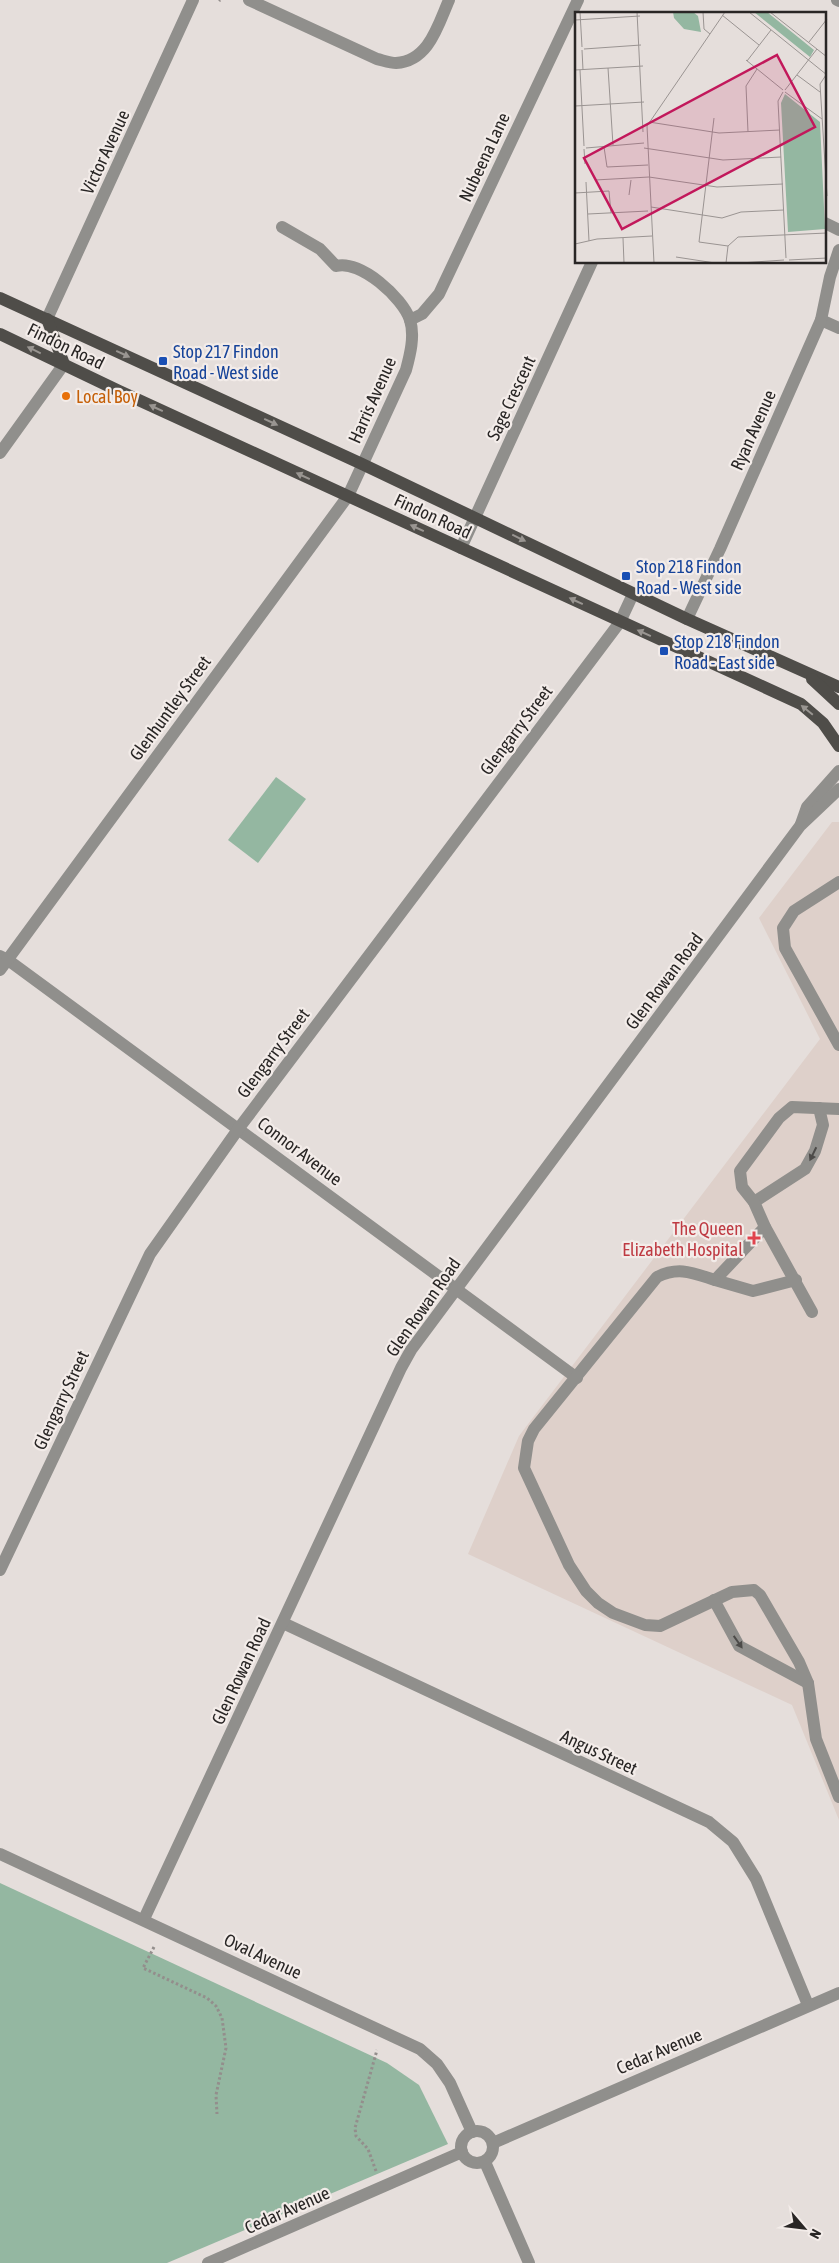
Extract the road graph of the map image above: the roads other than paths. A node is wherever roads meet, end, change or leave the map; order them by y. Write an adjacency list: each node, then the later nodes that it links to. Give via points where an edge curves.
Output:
1 (193, 0): 11 (street, Victor Avenue)
2 (249, 0): 3 (street, via 376,59 395,63 414,58 430,44)
3 (449, 0)
4 (578, 0): 12 (street, Nubeena Lane, via 439,294 422,314)
5 (826, 224): 7 (street)
6 (282, 228): 12 (street, via 320,249 336,266 352,266 372,276 386,288)
7 (839, 230)
8 (839, 250): 13 (street, Ryan Avenue)
9 (591, 264): 20 (street, Sage Crescent)
10 (0, 298): 11 (main road, Findon Road)
11 (47, 319): 16 (main road); 18 (main road, Findon Road, one-way to 18)
12 (410, 320): 18 (street, Harris Avenue, via 411,354 406,370)
13 (821, 320): 14 (street); 23 (street, Ryan Avenue)
14 (839, 328)
15 (0, 334): 16 (main road, Findon Road, one-way to 15)
16 (64, 364): 17 (street); 19 (main road, Findon Road, one-way to 16)
17 (0, 453)
18 (362, 464): 19 (street, Glenhuntley Street); 20 (main road, Findon Road)
19 (348, 496): 21 (main road, Findon Road, one-way to 19); 33 (street, Glenhuntley Street)
20 (475, 517): 21 (street, Sage Crescent); 22 (main road, Findon Road, one-way to 22)
21 (461, 548): 24 (main road, Findon Road, one-way to 21)
22 (633, 594): 23 (main road, Findon Road); 24 (street, Glengarry Street)
23 (686, 619): 25 (main road, Findon Road)
24 (620, 622): 28 (main road, Findon Road, one-way to 24, via 823,723 801,704); 37 (street, Glengarry Street)
25 (805, 672): 26 (main road, Findon Road); 27 (main road)
26 (839, 687)
27 (839, 704)
28 (839, 746)
29 (839, 771): 31 (street, Glen Rowan Road, via 807,807)
30 (839, 790): 31 (street, Glen Rowan Road)
31 (800, 826): 42 (street, Glen Rowan Road)
32 (839, 882): 34 (street, via 794,911 783,928 785,948)
33 (3, 962): 37 (street, Connor Avenue)
34 (839, 1045)
35 (819, 1108): 36 (street); 38 (street, one-way to 38, via 823,1126 815,1151 804,1169); 38 (street, via 792,1107 779,1118 740,1170 742,1187)
36 (839, 1109)
37 (239, 1128): 42 (street, Connor Avenue); 45 (street, Glengarry Street, via 150,1254)
38 (754, 1202): 39 (street)
39 (765, 1228): 40 (street); 41 (street)
40 (715, 1280): 41 (street, via 753,1292); 44 (street, via 684,1271 669,1271 657,1277)
41 (796, 1280): 43 (street)
42 (457, 1290): 44 (street, Connor Avenue); 47 (street, Glen Rowan Road, via 401,1368)
43 (812, 1312)
44 (578, 1378): 46 (street, via 534,1429 524,1462 569,1565 598,1603 613,1613 645,1625 660,1626 674,1621)
45 (0, 1570)
46 (714, 1600): 48 (street, one-way to 48, via 739,1646); 48 (street, via 732,1592 754,1590 777,1622)
47 (283, 1623): 51 (street, Glen Rowan Road); 53 (street, Angus Street, via 709,1822 733,1842 756,1879)
48 (808, 1683): 49 (street, via 816,1739)
49 (839, 1797)
50 (0, 1854): 51 (street, Oval Avenue)
51 (144, 1919): 54 (street, Oval Avenue, via 420,2049 437,2064 450,2083)
52 (839, 1993): 53 (street, Cedar Avenue)
53 (808, 2006): 55 (street, Cedar Avenue)
54 (472, 2132): 55 (street, via 480,2132); 56 (street, via 462,2141)
55 (492, 2142): 57 (street, via 491,2156)
56 (462, 2152): 57 (street, via 471,2162); 58 (street, Cedar Avenue)
57 (484, 2162): 59 (street)
58 (208, 2263)
59 (529, 2263)

